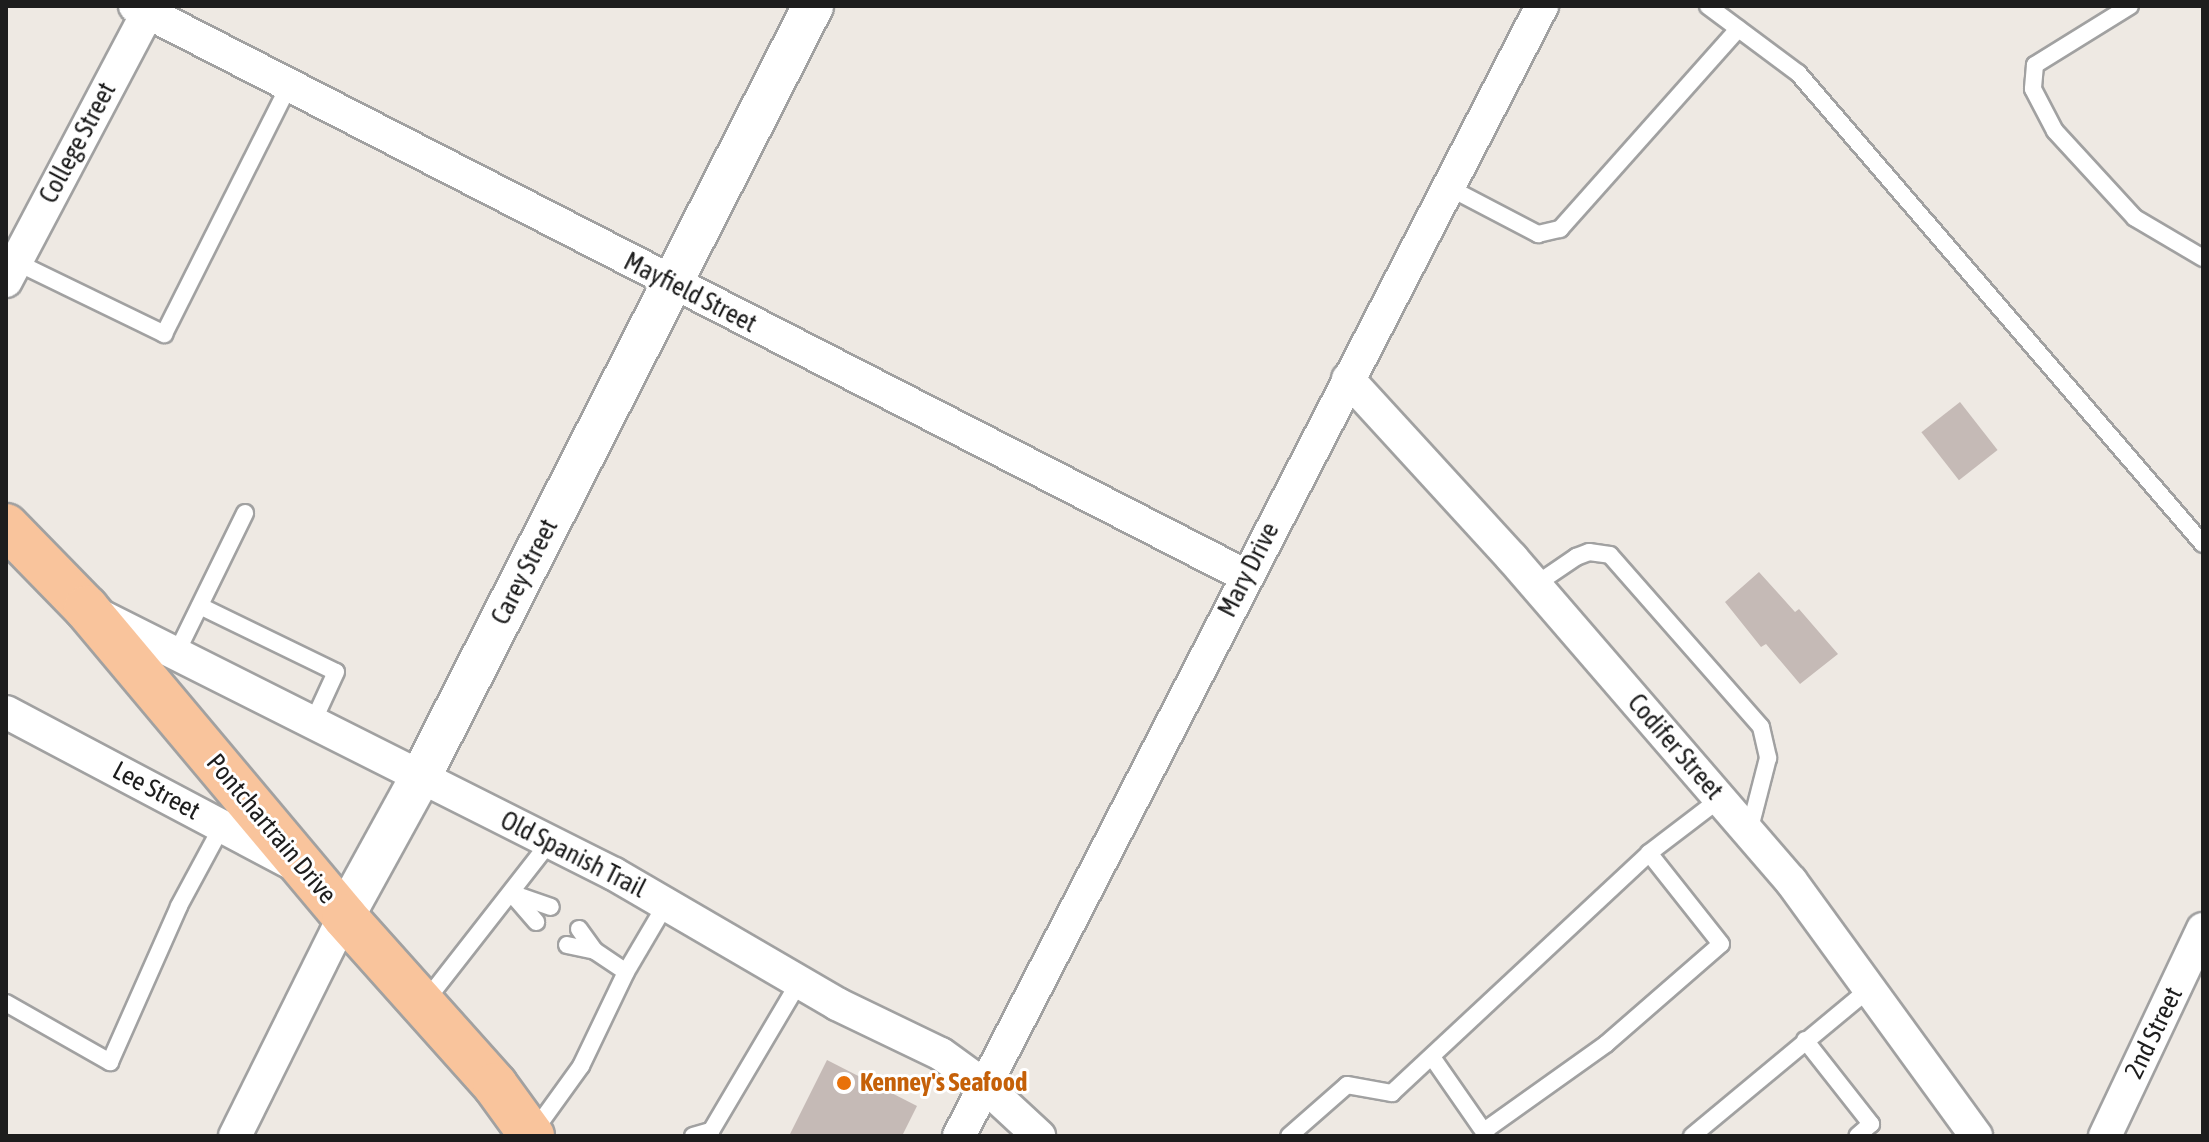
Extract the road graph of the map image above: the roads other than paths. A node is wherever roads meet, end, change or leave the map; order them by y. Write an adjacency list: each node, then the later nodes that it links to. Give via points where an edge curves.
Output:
1 (813, 6): 11 (street, Carey Street)
2 (1542, 6): 8 (street, Mary Drive)
3 (1708, 6): 6 (lane)
4 (2130, 6): 9 (lane, via 2035,65 2033,89 2055,131 2135,218)
5 (144, 8): 7 (street, Mayfield Street); 10 (street, College Street)
6 (1738, 29): 8 (lane, via 1560,229 1538,234); 15 (lane, via 1798,73)
7 (289, 86): 10 (lane, via 164,334); 11 (street, Mayfield Street)
8 (1448, 187): 12 (street, Mary Drive)
9 (2203, 258)
10 (11, 271)
11 (672, 284): 16 (street, Mayfield Street); 23 (street, Carey Street)
12 (1348, 379): 16 (street, Mary Drive); 17 (street, Codifer Street)
13 (245, 513): 18 (lane)
14 (6, 526): 19 (main road, Pontchartrain Drive)
15 (2203, 544)
16 (1246, 576): 46 (street, Mary Drive)
17 (1535, 585): 24 (street, Codifer Street); 26 (lane, via 1576,557 1589,552 1610,555 1761,727 1768,758)
18 (200, 606): 20 (lane); 22 (lane, via 336,672)
19 (86, 608): 20 (street, Old Spanish Trail); 29 (main road, Pontchartrain Drive)
20 (176, 654): 22 (street, Old Spanish Trail)
21 (6, 712): 25 (street, Lee Street)
22 (313, 722): 23 (street, Old Spanish Trail)
23 (420, 778): 27 (street, Old Spanish Trail); 33 (street, Carey Street)
24 (1720, 799): 26 (street, Codifer Street); 28 (lane)
25 (222, 826): 29 (street, Lee Street); 42 (lane, via 179,906 110,1062)
26 (1749, 832): 41 (street, Codifer Street)
27 (550, 842): 30 (lane); 31 (street, Old Spanish Trail)
28 (1649, 853): 45 (lane); 48 (lane, via 1721,944 1606,1044)
29 (307, 870): 33 (main road, Pontchartrain Drive)
30 (511, 893): 32 (lane); 34 (lane); 43 (lane)
31 (666, 904): 39 (lane); 40 (street, Old Spanish Trail)
32 (551, 907)
33 (344, 916): 43 (main road, Pontchartrain Drive); 50 (street, Carey Street)
34 (536, 922)
35 (579, 929): 38 (lane)
36 (2203, 929): 58 (street, 2nd Street)
37 (567, 945): 38 (lane)
38 (595, 951): 39 (lane)
39 (626, 972): 49 (lane, via 581,1066)
40 (799, 982): 46 (street, Old Spanish Trail, via 941,1054); 47 (lane)
41 (1869, 989): 44 (lane); 57 (street, Codifer Street)
42 (6, 1003)
43 (423, 1004): 49 (main road, Pontchartrain Drive)
44 (1805, 1040): 55 (lane); 56 (lane, via 1871,1124)
45 (1432, 1057): 48 (lane); 54 (lane, via 1392,1093 1347,1085)
46 (985, 1086): 52 (street, Mary Drive); 53 (street, Old Spanish Trail)
47 (713, 1134): 51 (lane)
48 (1485, 1134)
49 (532, 1135)
50 (235, 1136)
51 (693, 1136)
52 (959, 1136)
53 (1039, 1136)
54 (1289, 1136)
55 (1692, 1136)
56 (1857, 1136)
57 (1976, 1136)
58 (2105, 1136)

